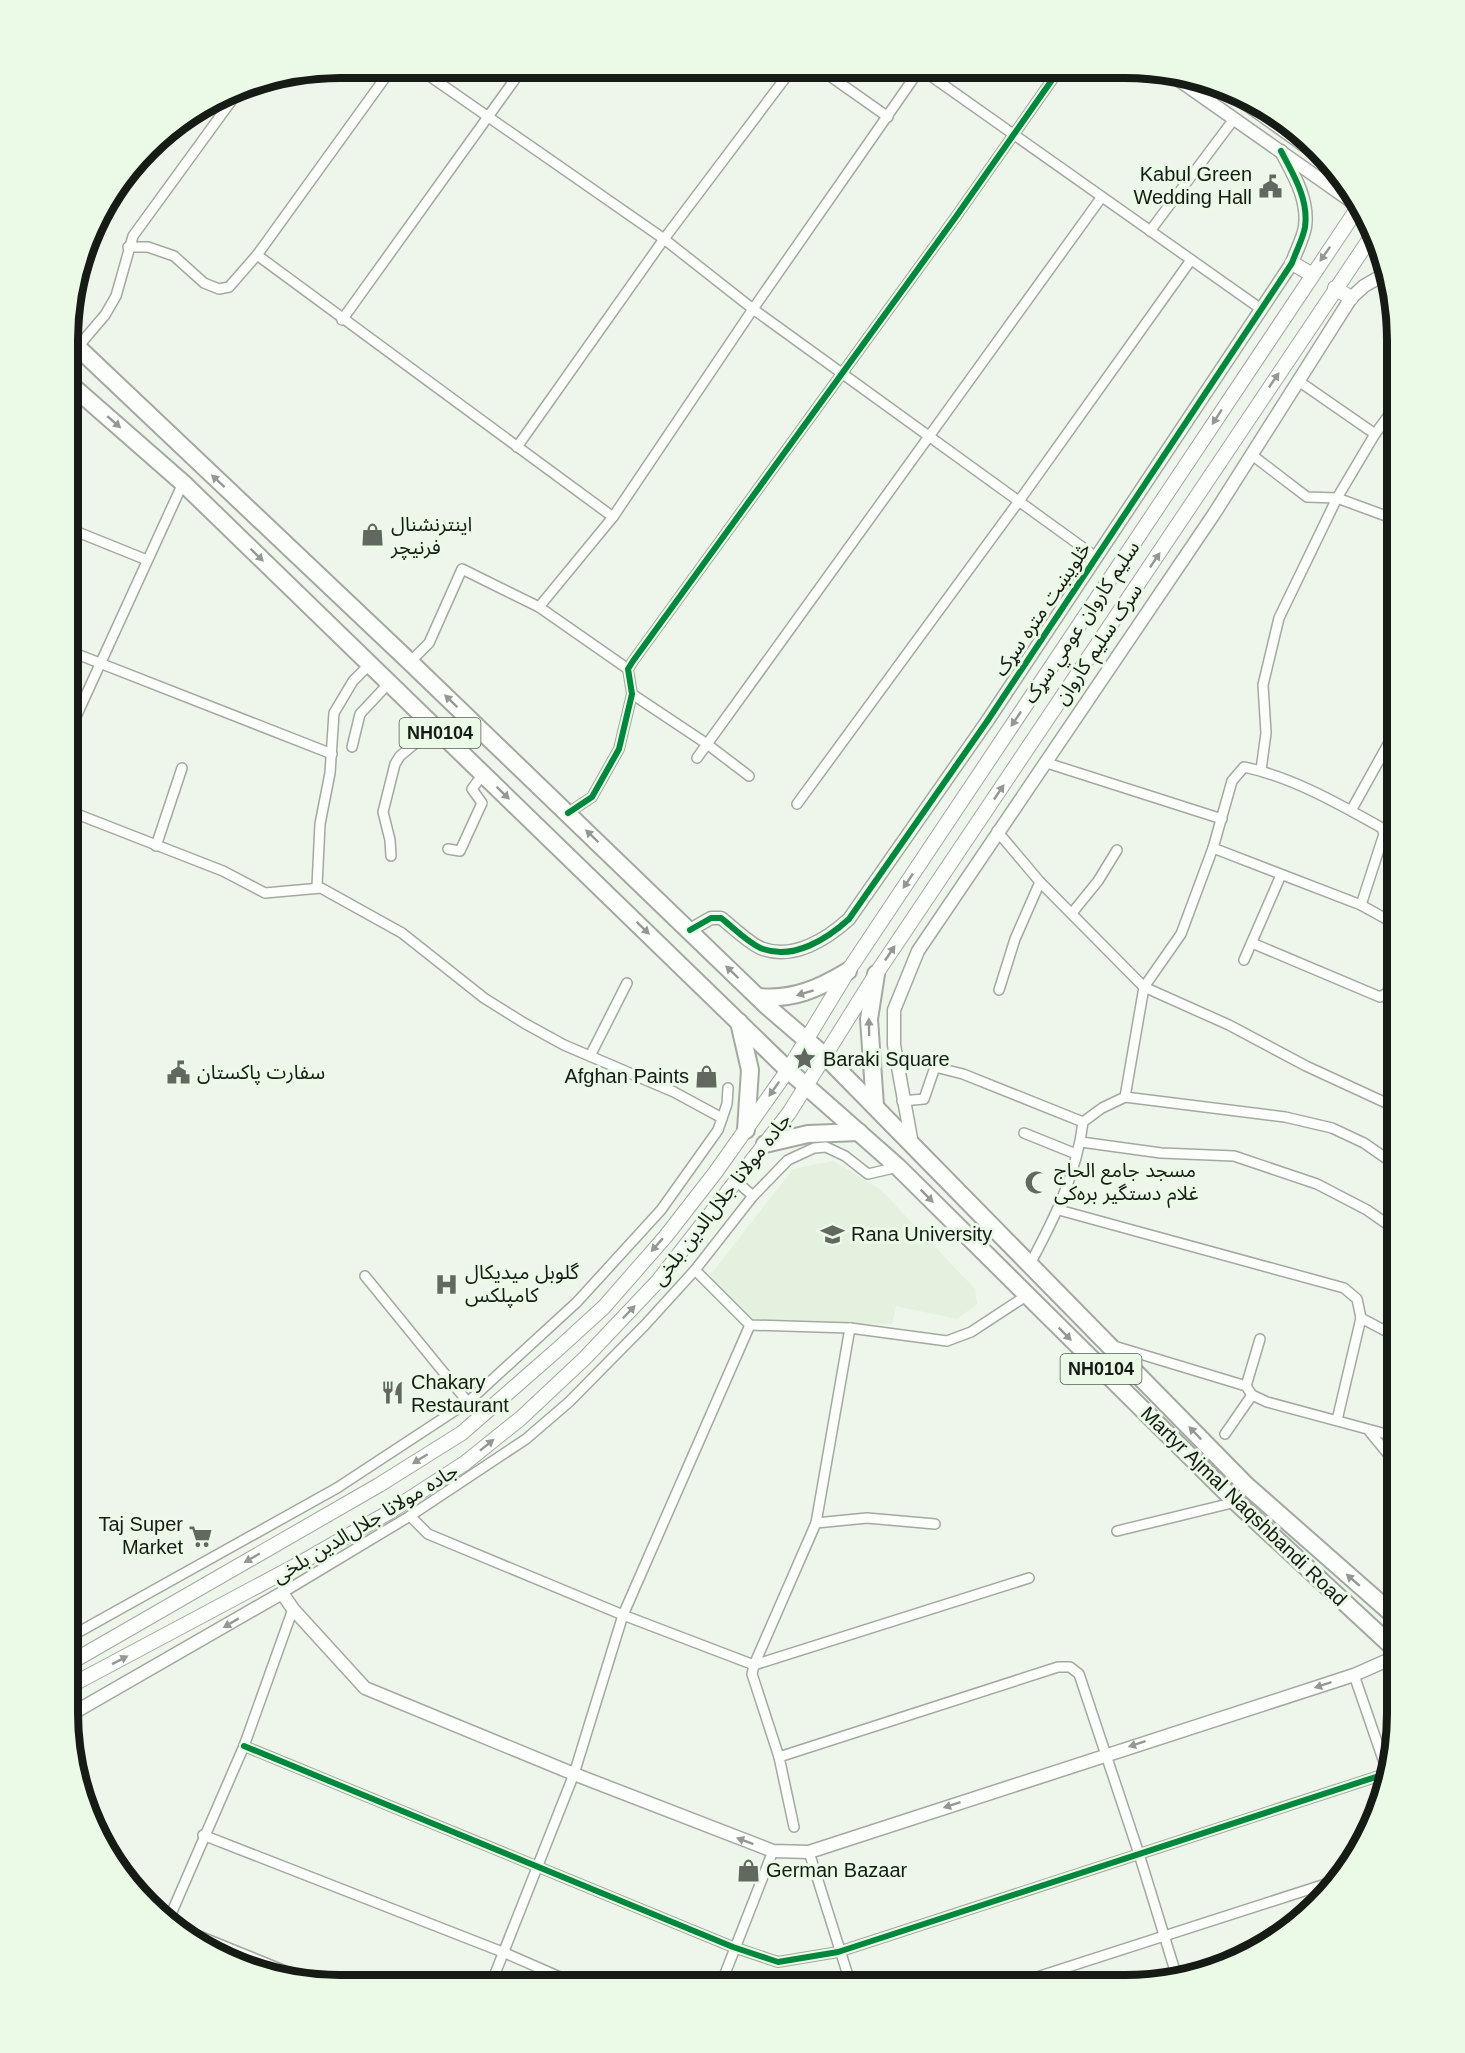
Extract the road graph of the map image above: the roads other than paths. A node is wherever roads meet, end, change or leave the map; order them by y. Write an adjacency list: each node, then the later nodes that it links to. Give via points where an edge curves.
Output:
1 (385, 78): 23 (street)
2 (432, 78): 12 (street)
3 (516, 78): 12 (street)
4 (785, 78): 20 (street)
5 (833, 78): 11 (street)
6 (915, 78): 11 (street)
7 (934, 78): 14 (street)
8 (1053, 78): 14 (street)
9 (1188, 86): 13 (street)
10 (230, 102): 22 (street)
11 (888, 117): 30 (street)
12 (488, 118): 20 (street); 32 (street)
13 (1234, 119): 15 (street); 19 (street)
14 (1012, 134): 17 (street); 35 (street)
15 (1281, 151): 16 (street); 25 (street, څلویښت متره سړک, via 1300,188 1304,207 1305,227)
16 (1344, 196)
17 (1101, 198): 19 (street); 40 (street)
18 (1354, 212): 26 (main road, سلیم کاروان عومي سړک, one-way to 26)
19 (1150, 231): 24 (street)
20 (664, 239): 30 (street); 41 (street)
21 (1368, 242): 28 (main road, سرک سلیم کاروان)
22 (128, 247): 23 (street, via 148,247 174,256 204,283 219,289 229,287); 33 (street, via 116,296 105,315)
23 (257, 255): 32 (street)
24 (1191, 260): 31 (street); 45 (street)
25 (1292, 263): 26 (main road); 31 (street, څلویښت متره سړک)
26 (1311, 274): 91 (main road, سلیم کاروان عومي سړک, one-way to 91)
27 (1379, 277): 29 (street)
28 (1335, 288): 29 (main road); 92 (main road, سرک سلیم کاروان, one-way to 28)
29 (1351, 298): 36 (street)
30 (753, 309): 35 (street); 47 (street)
31 (1262, 309): 49 (street, څلویښت متره سړک)
32 (342, 320): 41 (street)
33 (78, 342)
34 (78, 354): 53 (highway, NH0104, one-way to 34)
35 (843, 374): 40 (street); 56 (street)
36 (1300, 382): 39 (street); 42 (street)
37 (78, 391): 43 (highway, NH0104, one-way to 43)
38 (1387, 418): 39 (street)
39 (1375, 434): 44 (street)
40 (930, 437): 45 (street); 61 (street)
41 (517, 447): 47 (street)
42 (1252, 455): 44 (street, via 1307,497); 66 (street)
43 (183, 483): 50 (street); 54 (highway, NH0104, one-way to 54)
44 (1337, 498): 46 (street); 68 (street, via 1279,618 1263,685 1266,733)
45 (1019, 501): 49 (street); 71 (street)
46 (1387, 516)
47 (613, 517): 51 (street)
48 (78, 533): 50 (street)
49 (1096, 557): 88 (street, څلویښت متره سړک, via 988,720 849,919 835,932 813,944 783,951 762,949 721,918 711,918)
50 (147, 560): 55 (street)
51 (539, 607): 53 (street, via 462,569 429,643); 56 (street)
52 (78, 655): 55 (street)
53 (410, 662): 73 (highway, NH0104, one-way to 53)
54 (370, 664): 57 (highway, NH0104); 64 (street, via 336,705)
55 (100, 665): 59 (street); 64 (street)
56 (628, 669): 58 (street)
57 (389, 683): 60 (highway, NH0104); 63 (street, via 360,714)
58 (632, 694): 61 (street); 73 (street, via 626,731 598,788 592,797)
59 (78, 713)
60 (435, 727): 69 (highway, NH0104); 81 (street, via 395,764 383,812)
61 (707, 744): 65 (street); 70 (street)
62 (1387, 746): 72 (street)
63 (352, 747)
64 (332, 754): 84 (street, via 320,824)
65 (697, 758)
66 (1047, 763): 75 (street); 76 (street)
67 (182, 768): 77 (street)
68 (1261, 770): 72 (street); 75 (street, via 1244,767 1238,771)
69 (483, 774): 79 (street, via 472,789 482,803 460,851); 98 (highway, NH0104, one-way to 98)
70 (749, 776)
71 (797, 804)
72 (1352, 809): 85 (street, via 1382,828 1383,834)
73 (568, 813): 88 (highway, NH0104, one-way to 73)
74 (78, 815): 77 (street)
75 (1222, 819): 78 (street)
76 (997, 831): 83 (street); 106 (street, via 918,951 902,986 894,1010 894,1045)
77 (156, 846): 84 (street, via 241,879 265,893)
78 (1213, 848): 82 (street); 94 (street, via 1181,934)
79 (448, 849)
80 (1117, 850): 86 (street)
81 (391, 856)
82 (1281, 875): 85 (street); 89 (street)
83 (1040, 882): 86 (street); 95 (street, via 1015,939)
84 (317, 886): 100 (street, via 402,933 514,1017)
85 (1361, 905): 87 (street)
86 (1072, 913): 94 (street)
87 (1387, 919)
88 (690, 930): 97 (highway, NH0104, one-way to 88)
89 (1252, 943): 90 (street); 96 (street, via 1380,997)
90 (1244, 960)
91 (848, 971): 97 (highway, one-way to 97, via 799,995); 99 (main road, سلیم کاروان عومي سړک)
92 (876, 974): 101 (main road, سرک سلیم کاروان); 108 (highway, one-way to 92, via 869,1018)
93 (627, 983): 100 (street)
94 (1144, 987): 105 (street); 107 (street)
95 (999, 990)
96 (1387, 993)
97 (758, 997): 99 (highway, NH0104)
98 (739, 1021): 102 (highway, NH0104); 111 (highway, via 750,1070)
99 (806, 1040): 101 (highway, Martyr Ajmal Naqshbandi Road / NH0104); 102 (main road, جاده مولانا جلال‌الدین بلخی)
100 (590, 1056): 109 (street, via 674,1092)
101 (825, 1056): 103 (main road, جاده مولانا جلال‌الدین بلخی); 108 (highway, Martyr Ajmal Naqshbandi Road / NH0104)
102 (788, 1070): 103 (highway, NH0104); 111 (main road, جاده مولانا جلال‌الدین بلخی, one-way to 111)
103 (807, 1085): 112 (highway, Martyr Ajmal Naqshbandi Road / NH0104); 115 (main road, جاده مولانا جلال‌الدین بلخی)
104 (728, 1088): 109 (street)
105 (1125, 1097): 110 (street); 118 (street, via 1285,1117 1332,1128)
106 (902, 1101): 110 (street, via 924,1099 935,1067 963,1074); 116 (street)
107 (1387, 1103)
108 (875, 1106): 116 (highway, Martyr Ajmal Naqshbandi Road / NH0104)
109 (722, 1118): 135 (street, via 703,1153 661,1210 577,1302)
110 (1083, 1122): 114 (street)
111 (746, 1130): 136 (main road, جاده مولانا جلال‌الدین بلخی, one-way to 136, via 666,1236 604,1307)
112 (859, 1132): 115 (highway, via 808,1134); 119 (highway, Martyr Ajmal Naqshbandi Road / NH0104)
113 (1024, 1133): 117 (street)
114 (1080, 1142): 117 (street); 123 (street, via 1161,1153 1234,1156 1317,1185)
115 (765, 1144): 120 (main road, جاده مولانا جلال‌الدین بلخی)
116 (912, 1145): 124 (highway, Martyr Ajmal Naqshbandi Road / NH0104)
117 (1076, 1154): 122 (street)
118 (1387, 1159)
119 (898, 1167): 121 (street, via 868,1174 845,1156 825,1147 814,1148 788,1160); 127 (highway, Martyr Ajmal Naqshbandi Road / NH0104, one-way to 127)
120 (735, 1180): 121 (street); 158 (main road, جاده مولانا جلال‌الدین بلخی, one-way to 120, via 305,1560 465,1463 521,1418 610,1333 658,1281)
121 (753, 1196): 125 (street)
122 (1059, 1210): 124 (street); 128 (street, via 1344,1287 1357,1299)
123 (1387, 1224)
124 (1029, 1266): 133 (highway, Martyr Ajmal Naqshbandi Road / NH0104)
125 (695, 1270): 129 (street); 143 (street, via 569,1402 526,1439)
126 (365, 1276): 135 (street)
127 (1026, 1296): 130 (street, via 972,1332 946,1341); 142 (highway, Martyr Ajmal Naqshbandi Road / NH0104, one-way to 142)
128 (1361, 1318): 131 (street); 137 (street)
129 (750, 1325): 130 (street); 151 (street)
130 (850, 1328): 144 (street)
131 (1387, 1331)
132 (1260, 1339): 134 (street)
133 (1108, 1344): 134 (street); 150 (highway, Martyr Ajmal Naqshbandi Road / NH0104, one-way to 133, via 1246,1485)
134 (1249, 1390): 137 (street, via 1267,1402); 139 (street)
135 (468, 1402): 136 (street); 152 (street, via 337,1488)
136 (480, 1417): 154 (main road, جاده مولانا جلال‌الدین بلخی, one-way to 154, via 462,1433 379,1485)
137 (1337, 1420): 138 (street)
138 (1369, 1431): 140 (street); 141 (street)
139 (1225, 1434)
140 (1387, 1435)
141 (1387, 1453)
142 (1236, 1502): 146 (street); 153 (highway, Martyr Ajmal Naqshbandi Road / NH0104)
143 (410, 1516): 148 (street); 151 (street, via 428,1534)
144 (816, 1523): 145 (street, via 867,1518); 156 (street)
145 (935, 1524)
146 (1118, 1531)
147 (1029, 1578): 156 (street)
148 (282, 1593): 149 (street); 159 (street, one-way to 159)
149 (293, 1609): 160 (street); 164 (street, via 366,1688)
150 (1387, 1609)
151 (623, 1615): 156 (street); 164 (street)
152 (78, 1631)
153 (1387, 1642)
154 (78, 1658)
155 (1387, 1660): 157 (street)
156 (754, 1665): 162 (street, via 755,1689)
157 (1354, 1675): 161 (street, one-way to 161); 163 (street)
158 (78, 1682)
159 (78, 1710)
160 (244, 1746): 167 (street); 171 (street)
161 (1105, 1754): 162 (street, via 1078,1674 1070,1667 1058,1667); 169 (street, one-way to 169); 170 (street)
162 (779, 1757): 166 (street)
163 (1383, 1759)
164 (574, 1774): 168 (street, one-way to 164); 171 (street)
165 (1379, 1776): 170 (street)
166 (794, 1827)
167 (203, 1835): 173 (street); 178 (street)
168 (773, 1851): 169 (street); 176 (street)
169 (809, 1852): 177 (street)
170 (1139, 1854): 174 (street); 177 (street)
171 (538, 1867): 176 (street); 178 (street)
172 (1323, 1885): 174 (street)
173 (171, 1914)
174 (1164, 1935): 180 (street); 185 (street)
175 (222, 1947): 179 (street)
176 (733, 1947): 177 (street, via 778,1962); 183 (street)
177 (838, 1952): 184 (street)
178 (505, 1953): 181 (street); 182 (street)
179 (259, 1962)
180 (1175, 1970)
181 (495, 1975)
182 (555, 1975)
183 (724, 1975)
184 (847, 1975)
185 (1042, 1975)

